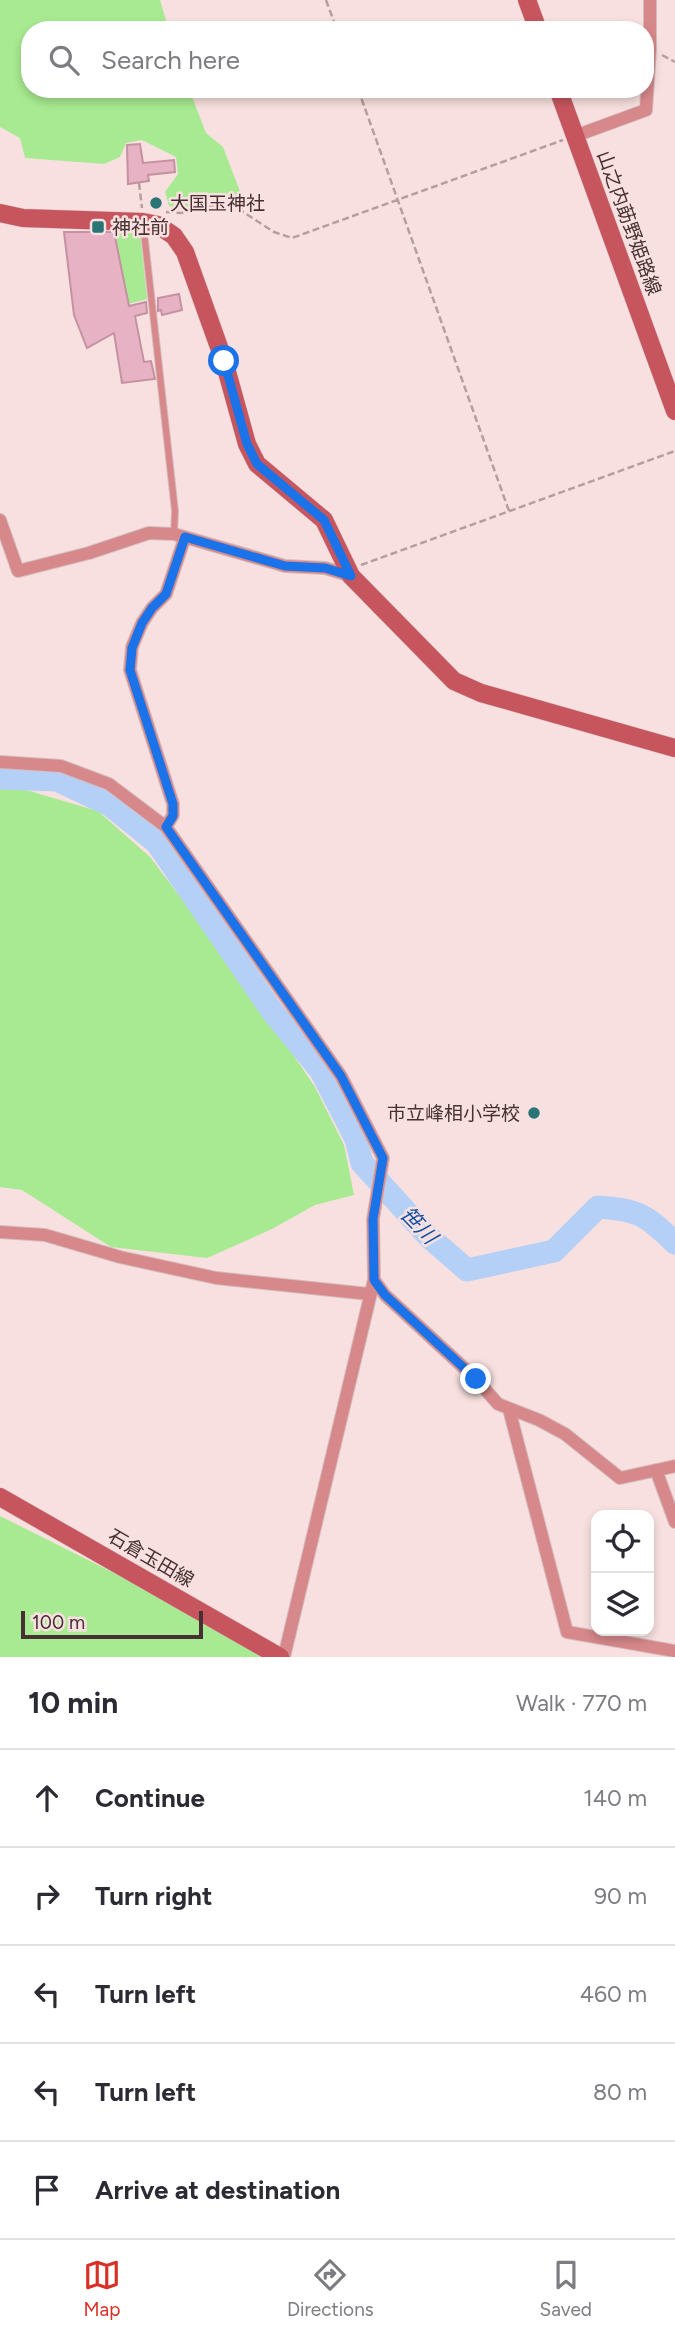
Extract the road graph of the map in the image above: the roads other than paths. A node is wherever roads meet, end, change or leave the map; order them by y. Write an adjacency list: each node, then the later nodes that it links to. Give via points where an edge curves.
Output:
1 (527, 0): 3 (street)
2 (650, 0): 4 (street)
3 (534, 21)
4 (650, 21)
5 (561, 98): 7 (street, 山之内莇野姫路線)
6 (647, 98): 7 (street, via 646,110)
7 (575, 136): 10 (street, 山之内莇野姫路線)
8 (0, 213): 9 (street, via 23,218)
9 (149, 216): 12 (lane); 13 (street, via 174,236 185,252 257,464 324,520)
10 (675, 411)
11 (0, 520): 12 (street, via 18,571 149,533)
12 (180, 536): 13 (street, via 285,566); 16 (street, via 166,594 142,623 132,648 130,670 173,804)
13 (350, 573): 14 (street, via 454,681 481,693)
14 (675, 748)
15 (0, 762): 16 (street, via 61,766 109,785)
16 (166, 827): 18 (street, via 341,1076 383,1158 373,1219)
17 (0, 1232): 19 (street, via 45,1235 216,1278)
18 (374, 1280): 19 (street); 20 (street, via 498,1405)
19 (369, 1294): 26 (street)
20 (509, 1409): 22 (street, via 565,1434 621,1478); 25 (street, via 567,1632)
21 (675, 1466): 22 (street)
22 (656, 1470): 24 (street)
23 (0, 1497): 26 (street, 石倉玉田線)
24 (675, 1522)
25 (675, 1651)
26 (282, 1657)

